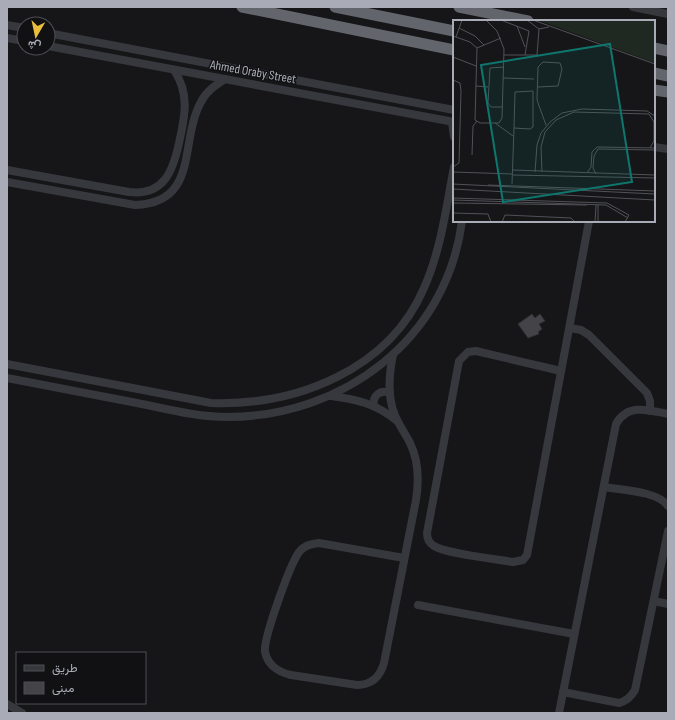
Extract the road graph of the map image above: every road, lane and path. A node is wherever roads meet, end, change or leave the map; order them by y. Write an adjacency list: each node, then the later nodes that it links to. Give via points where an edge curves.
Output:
1 (242, 7): 11 (highway)
2 (335, 7): 7 (highway)
3 (459, 7): 6 (highway)
4 (633, 7): 5 (street)
5 (668, 14)
6 (523, 20)
7 (453, 31)
8 (56, 35): 19 (street)
9 (56, 48): 13 (street, Ahmed Oraby Street)
10 (655, 48): 12 (highway)
11 (453, 50)
12 (668, 51)
13 (174, 70): 16 (street, Ahmed Oraby Street); 25 (street, via 184,89 185,115 172,171 165,181 155,188 145,192 129,192)
14 (655, 73): 15 (highway)
15 (668, 76)
16 (225, 79): 20 (street, Ahmed Oraby Street); 27 (street, via 210,89 201,101 195,115 181,178 175,188 162,198 150,203 135,204)
17 (655, 90): 18 (highway)
18 (668, 92)
19 (394, 99): 20 (street); 21 (street)
20 (392, 110): 22 (street, Ahmed Oraby Street)
21 (453, 110)
22 (453, 122)
23 (655, 147): 24 (street)
24 (668, 149)
25 (7, 170)
26 (453, 172): 35 (street, via 437,251 424,288 405,322 385,344 362,362 338,377 312,388 257,402 211,403)
27 (7, 182)
28 (462, 222): 31 (street, via 454,263 438,297 416,331)
29 (589, 222): 30 (street)
30 (570, 328): 33 (street); 40 (street, via 589,335 647,393)
31 (393, 355): 36 (street, via 389,380); 37 (street, via 370,373)
32 (7, 364): 35 (street)
33 (561, 371): 33 (street, via 476,351 468,352 459,360 427,533 433,546 513,562 523,560 527,555)
34 (7, 378): 38 (street)
35 (141, 391): 38 (street)
36 (390, 393): 39 (street, via 377,394); 42 (street)
37 (330, 396): 38 (street, via 288,410 242,416 194,414); 39 (street, via 353,398)
38 (138, 404)
39 (374, 406): 42 (street)
40 (650, 411): 41 (street); 43 (street, via 631,410 619,418 614,431)
41 (668, 414)
42 (397, 422): 46 (street, via 413,449 418,480)
43 (604, 487): 44 (street, via 661,498); 50 (street)
44 (668, 506)
45 (668, 531): 47 (street)
46 (404, 558): 46 (street, via 319,543 302,549 293,561 267,633 265,653 271,665 286,674 350,685 364,685 375,680 380,675 384,663)
47 (654, 601): 48 (street); 51 (street, via 635,690 631,696 620,703)
48 (668, 604)
49 (418, 605): 50 (street)
50 (574, 634): 51 (street)
51 (563, 692): 54 (street)
52 (7, 704): 53 (street)
53 (22, 713)
54 (559, 713)

